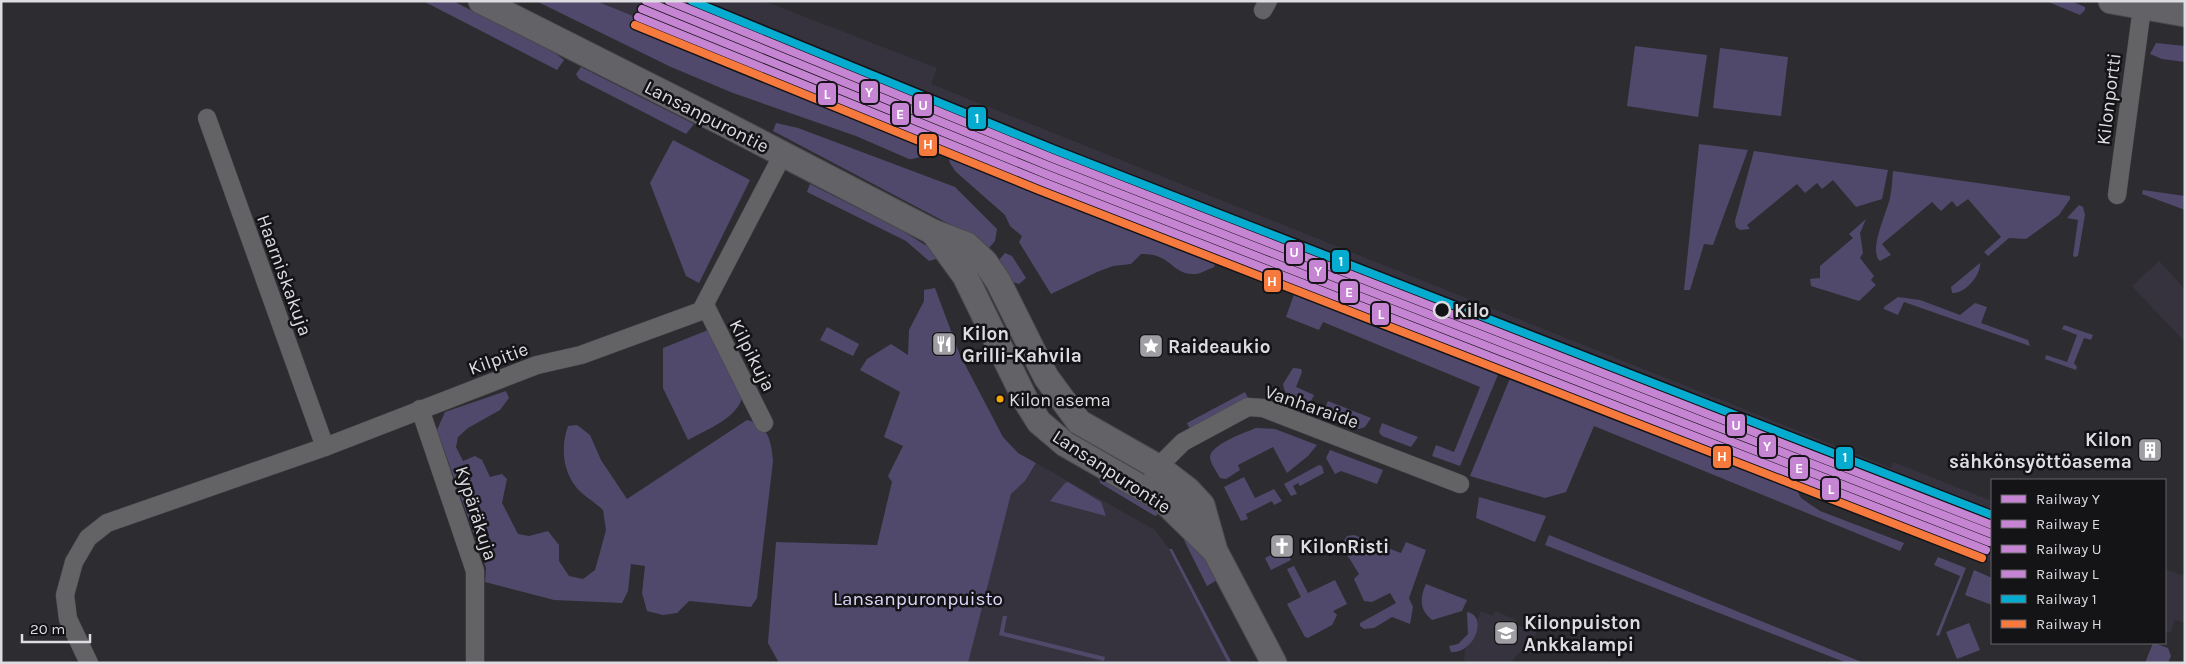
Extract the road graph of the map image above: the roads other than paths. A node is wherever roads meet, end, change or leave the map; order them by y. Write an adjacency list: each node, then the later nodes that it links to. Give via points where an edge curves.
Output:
1 (481, 1): 6 (street, Lansanpurontie)
2 (2111, 1): 3 (street)
3 (2142, 8): 4 (street); 7 (street, Kilonportti)
4 (2185, 14)
5 (207, 118): 12 (street, Haarniskakuja)
6 (783, 154): 8 (street, Lansanpurontie); 9 (street)
7 (2117, 195)
8 (933, 232): 13 (street, Lansanpurontie, via 967,246 985,262 998,281 1046,377 1079,422); 15 (street, Lansanpurontie, via 965,276 1039,422 1065,444)
9 (705, 305): 10 (street, Kilpitie, via 701,311 581,355 537,365); 11 (street, Kilpikuja)
10 (420, 409): 12 (street, Kilpitie); 18 (street, Kypäräkuja, via 475,571)
11 (764, 423)
12 (325, 447): 17 (street, Kilpitie, via 108,523 88,538 74,562 65,595 68,619)
13 (1158, 467): 14 (street, Vanharaide, via 1183,442 1248,407 1263,408); 15 (street, Vanharaide); 16 (street, Lansanpurontie, via 1202,505)
14 (1460, 484)
15 (1146, 490): 16 (street, Lansanpurontie, via 1163,500)
16 (1215, 551): 19 (street)
17 (89, 663)
18 (475, 663)
19 (1274, 663)

